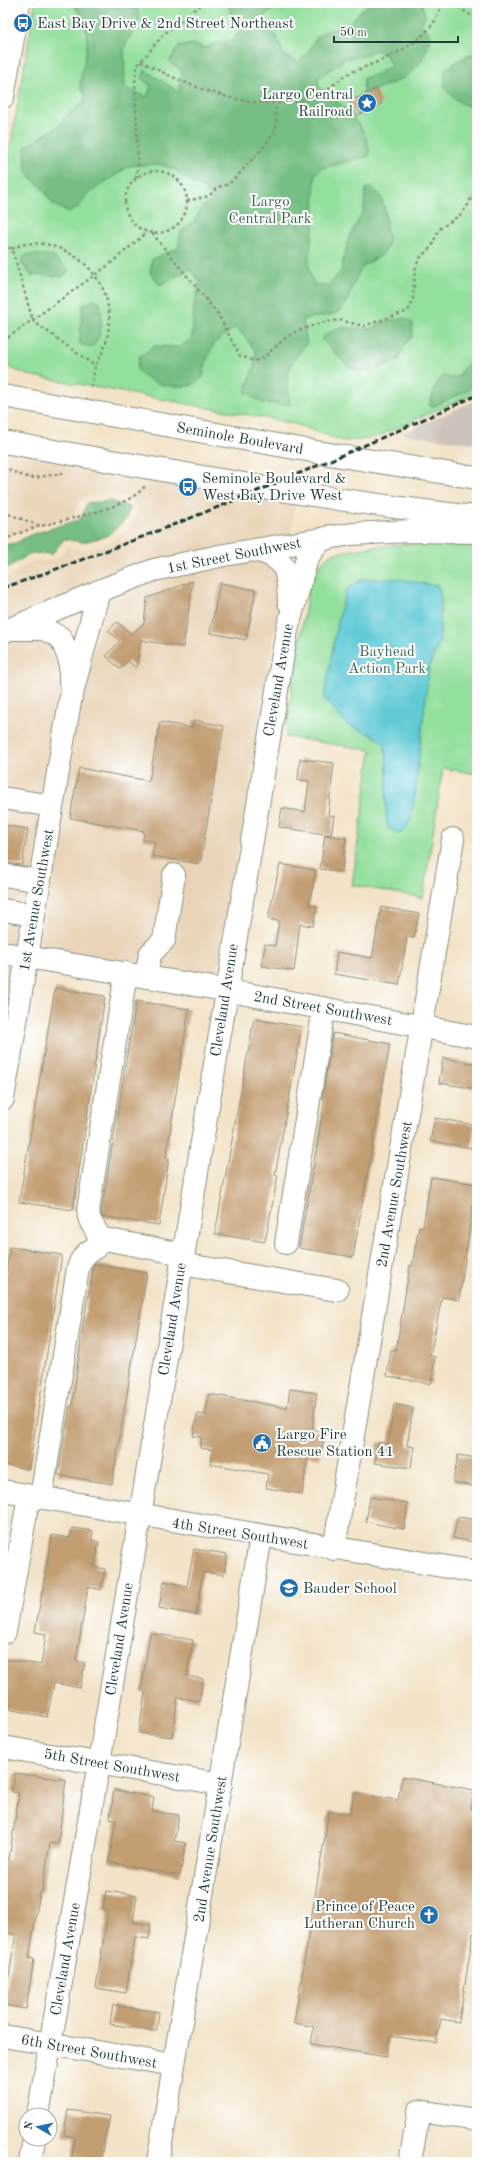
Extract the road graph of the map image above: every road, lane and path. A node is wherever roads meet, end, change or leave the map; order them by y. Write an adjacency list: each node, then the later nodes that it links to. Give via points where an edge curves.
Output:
1 (19, 3): 7 (street)
2 (203, 3): 6 (path, via 163,35)
3 (443, 3): 8 (path, via 433,24 407,46 382,62 342,77 316,96)
4 (454, 3): 5 (path, via 468,14)
5 (477, 17)
6 (141, 62): 8 (path, via 209,92); 9 (path, via 137,66 135,82 138,164)
7 (3, 97)
8 (276, 104): 11 (path, via 276,129 240,173 229,184 218,188 209,196)
9 (136, 178): 11 (path, via 148,172 168,174 180,182); 12 (path, via 129,187 126,208 137,227)
10 (477, 187): 13 (path, via 460,215 441,228 432,246 418,259 413,299 408,311 364,326 339,320 321,323 297,331 263,358 255,361 240,356 218,314)
11 (187, 201): 13 (path, via 184,216 174,228)
12 (146, 232): 13 (path); 16 (path)
13 (152, 233)
14 (3, 245): 15 (path)
15 (12, 249): 16 (path, via 19,245 47,244 66,250); 17 (path)
16 (95, 274): 17 (path); 19 (path, via 102,285 109,312 106,341)
17 (33, 321): 18 (path); 19 (path)
18 (3, 341)
19 (95, 366): 20 (path)
20 (91, 387)
21 (3, 396): 23 (street, Seminole Boulevard)
22 (3, 442): 26 (street, via 267,487)
23 (477, 478)
24 (145, 485): 27 (path, via 137,495 124,501 80,517)
25 (3, 512): 27 (path)
26 (477, 517)
27 (41, 526): 30 (path)
28 (477, 532): 29 (street, 1st Street Southwest, via 410,531)
29 (331, 536): 31 (street, 1st Street Southwest); 33 (street, Cleveland Avenue, via 319,542 307,558)
30 (3, 540)
31 (257, 551): 32 (street, 1st Street Southwest, via 224,555 154,570); 33 (street, via 276,556 282,563 289,586)
32 (99, 591): 34 (street, 1st Street Southwest); 35 (street, 1st Avenue Southwest)
33 (290, 615): 47 (street, Cleveland Avenue)
34 (6, 631): 35 (street, 1st Avenue Southwest, via 44,629 62,638 70,661)
35 (70, 701): 37 (street, 1st Avenue Southwest)
36 (3, 798): 37 (street)
37 (52, 806): 41 (street, 1st Avenue Southwest)
38 (453, 839): 49 (street, 2nd Avenue Southwest)
39 (3, 875): 41 (street)
40 (174, 875): 46 (street, via 164,940 150,954)
41 (40, 881): 43 (street, 1st Avenue Southwest)
42 (3, 910): 43 (street)
43 (34, 915): 45 (street, 1st Avenue Southwest)
44 (3, 953): 45 (street, 2nd Street Southwest)
45 (27, 957): 46 (street, 2nd Street Southwest); 51 (street, 1st Avenue Southwest)
46 (136, 975): 47 (street, 2nd Street Southwest); 52 (street, via 89,1204 88,1212)
47 (225, 990): 48 (street, 2nd Street Southwest); 54 (street, Cleveland Avenue)
48 (324, 1008): 49 (street, 2nd Street Southwest); 53 (street)
49 (422, 1026): 50 (street, 2nd Street Southwest); 60 (street, 2nd Avenue Southwest)
50 (477, 1036)
51 (3, 1099)
52 (99, 1238): 54 (street); 57 (street, via 98,1244 81,1259 78,1268)
53 (286, 1243)
54 (182, 1259): 55 (street); 58 (street, Cleveland Avenue)
55 (337, 1290)
56 (3, 1491): 57 (street, 4th Street Southwest)
57 (35, 1497): 58 (street, 4th Street Southwest); 62 (street)
58 (140, 1516): 59 (street, 4th Street Southwest); 64 (street, Cleveland Avenue)
59 (261, 1536): 60 (street, 4th Street Southwest); 65 (street, 2nd Avenue Southwest)
60 (334, 1549): 61 (street, 4th Street Southwest)
61 (477, 1572)
62 (4, 1632)
63 (3, 1747): 64 (street, 5th Street Southwest)
64 (99, 1763): 65 (street, 5th Street Southwest); 67 (street, Cleveland Avenue)
65 (220, 1784): 68 (street, 2nd Avenue Southwest)
66 (3, 2036): 67 (street, 6th Street Southwest)
67 (50, 2044): 68 (street, 6th Street Southwest); 69 (street, Cleveland Avenue)
68 (174, 2065): 73 (street, 2nd Avenue Southwest)
69 (39, 2107)
70 (477, 2120): 74 (street, via 418,2111)
71 (33, 2147): 72 (street)
72 (30, 2162)
73 (158, 2162)
74 (410, 2162)

